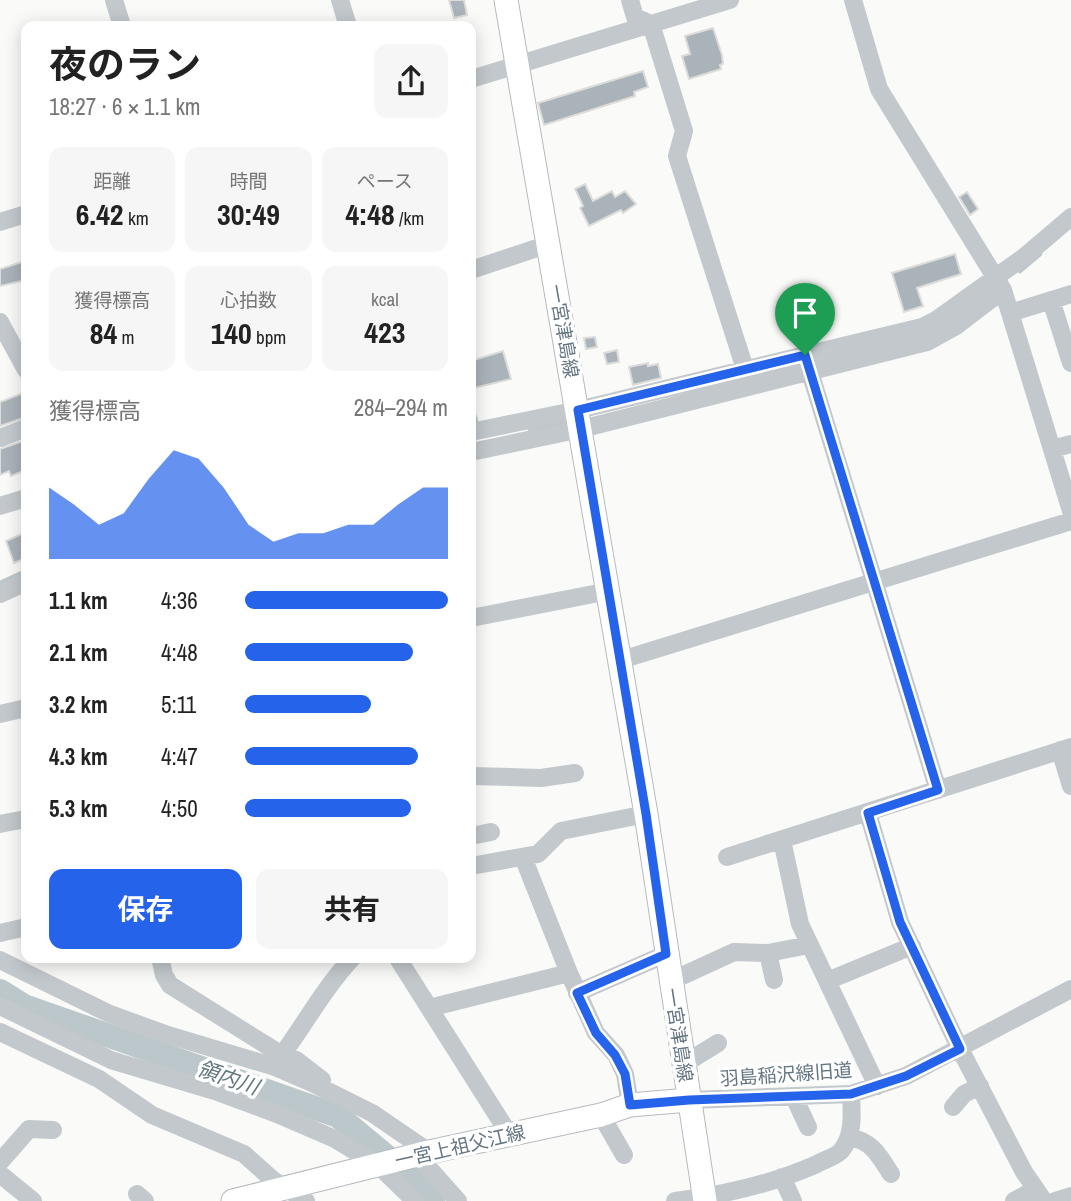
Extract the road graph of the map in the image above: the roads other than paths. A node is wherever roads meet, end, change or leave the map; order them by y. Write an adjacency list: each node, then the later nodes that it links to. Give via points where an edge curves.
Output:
1 (114, 0): 7 (street)
2 (340, 0): 8 (street)
3 (506, 0): 10 (main road, 一宮津島線)
4 (630, 0): 9 (street, via 635,17)
5 (730, 0): 9 (street)
6 (853, 0): 17 (street, via 879,89)
7 (120, 21)
8 (346, 21)
9 (651, 24): 10 (street); 25 (street, via 684,131 677,156)
10 (518, 65): 11 (street); 15 (main road, 一宮津島線)
11 (476, 78)
12 (21, 216): 14 (street)
13 (1071, 216): 17 (street)
14 (0, 222)
15 (549, 244): 16 (street); 26 (main road, 一宮津島線)
16 (476, 268)
17 (999, 284): 20 (street); 24 (street, via 956,326 927,342)
18 (1071, 294): 19 (street)
19 (1051, 300): 20 (street); 23 (street)
20 (1010, 313): 31 (street)
21 (0, 322): 22 (street)
22 (21, 361)
23 (1071, 363)
24 (808, 364): 25 (street); 26 (street, via 642,412); 38 (street)
25 (746, 369): 26 (street)
26 (580, 420): 28 (street); 32 (street); 39 (main road, 一宮津島線)
27 (21, 430): 29 (street)
28 (476, 430)
29 (0, 438)
30 (1071, 444): 31 (street)
31 (1052, 449): 35 (street)
32 (476, 451)
33 (21, 500): 34 (street)
34 (0, 506)
35 (1071, 511)
36 (1071, 521): 38 (street)
37 (21, 584): 40 (street)
38 (874, 584): 42 (street); 49 (street)
39 (609, 591): 41 (street); 42 (main road, 一宮津島線)
40 (0, 594)
41 (476, 617)
42 (621, 660): 51 (main road, 一宮津島線)
43 (21, 709): 44 (street)
44 (0, 714)
45 (1065, 748): 48 (street); 49 (street)
46 (575, 773): 47 (street, via 541,778)
47 (476, 776)
48 (1071, 786)
49 (938, 790): 50 (street)
50 (868, 813): 56 (street); 63 (street, via 900,922)
51 (646, 814): 57 (street, via 561,831 538,854); 65 (main road, 一宮津島線)
52 (21, 820): 53 (street)
53 (0, 824)
54 (491, 832): 55 (street)
55 (476, 835)
56 (782, 840): 58 (street); 62 (street)
57 (523, 857): 59 (street); 72 (street)
58 (727, 857)
59 (476, 865)
60 (21, 928): 61 (street)
61 (0, 933)
62 (809, 945): 64 (street); 75 (street)
63 (912, 946): 75 (street); 82 (street)
64 (768, 953): 73 (street); 74 (street, via 734,952)
65 (666, 954): 74 (main road, 一宮津島線); 77 (street)
66 (0, 960): 90 (street, via 110,1014 275,1067)
67 (161, 963): 83 (street, via 170,985)
68 (332, 963): 71 (street)
69 (347, 963): 71 (street)
70 (401, 963): 79 (street)
71 (338, 973): 83 (street)
72 (569, 973): 77 (street); 79 (street)
73 (774, 980)
74 (671, 981): 84 (main road, 一宮津島線)
75 (827, 981): 85 (street)
76 (1071, 989): 82 (street, 羽島稲沢線旧道)
77 (577, 993): 91 (street, via 596,1033 625,1074)
78 (0, 1006): 101 (street, via 111,1060 277,1114)
79 (429, 1008): 96 (street)
80 (0, 1032): 105 (street, via 99,1079 152,1115 244,1154)
81 (718, 1043): 84 (street)
82 (960, 1049): 85 (street, 羽島稲沢線旧道); 86 (street)
83 (282, 1055): 90 (street, via 296,1060)
84 (684, 1063): 89 (main road, 一宮津島線)
85 (877, 1086): 87 (street, 羽島稲沢線旧道)
86 (980, 1087): 92 (street, via 964,1094); 106 (street)
87 (851, 1094): 88 (street, 羽島稲沢線旧道); 97 (street)
88 (794, 1097): 89 (street, 羽島稲沢線旧道); 94 (street, via 797,1108)
89 (689, 1100): 91 (main road, 一宮上祖父江線); 108 (main road, 一宮津島線)
90 (355, 1104): 98 (street)
91 (630, 1105): 93 (main road, 一宮上祖父江線)
92 (953, 1107)
93 (601, 1115): 96 (main road, 一宮上祖父江線); 99 (street)
94 (810, 1119)
95 (53, 1130): 100 (street, via 29,1129)
96 (509, 1134): 98 (main road, 一宮上祖父江線)
97 (849, 1137): 103 (street, via 876,1148); 104 (street, via 839,1153)
98 (420, 1155): 101 (main road, 一宮上祖父江線); 113 (street)
99 (624, 1155)
100 (0, 1162)
101 (381, 1165): 105 (main road, 一宮上祖父江線); 112 (street)
102 (0, 1174): 109 (street)
103 (891, 1174)
104 (782, 1177): 108 (street); 115 (street)
105 (287, 1187): 110 (main road, 一宮上祖父江線); 111 (street)
106 (1039, 1195): 116 (street)
107 (1071, 1196): 117 (street)
108 (705, 1199): 114 (street)
109 (33, 1201)
110 (233, 1201)
111 (306, 1201)
112 (415, 1201)
113 (458, 1201)
114 (675, 1201)
115 (793, 1201)
116 (1014, 1201)
117 (1055, 1201)

